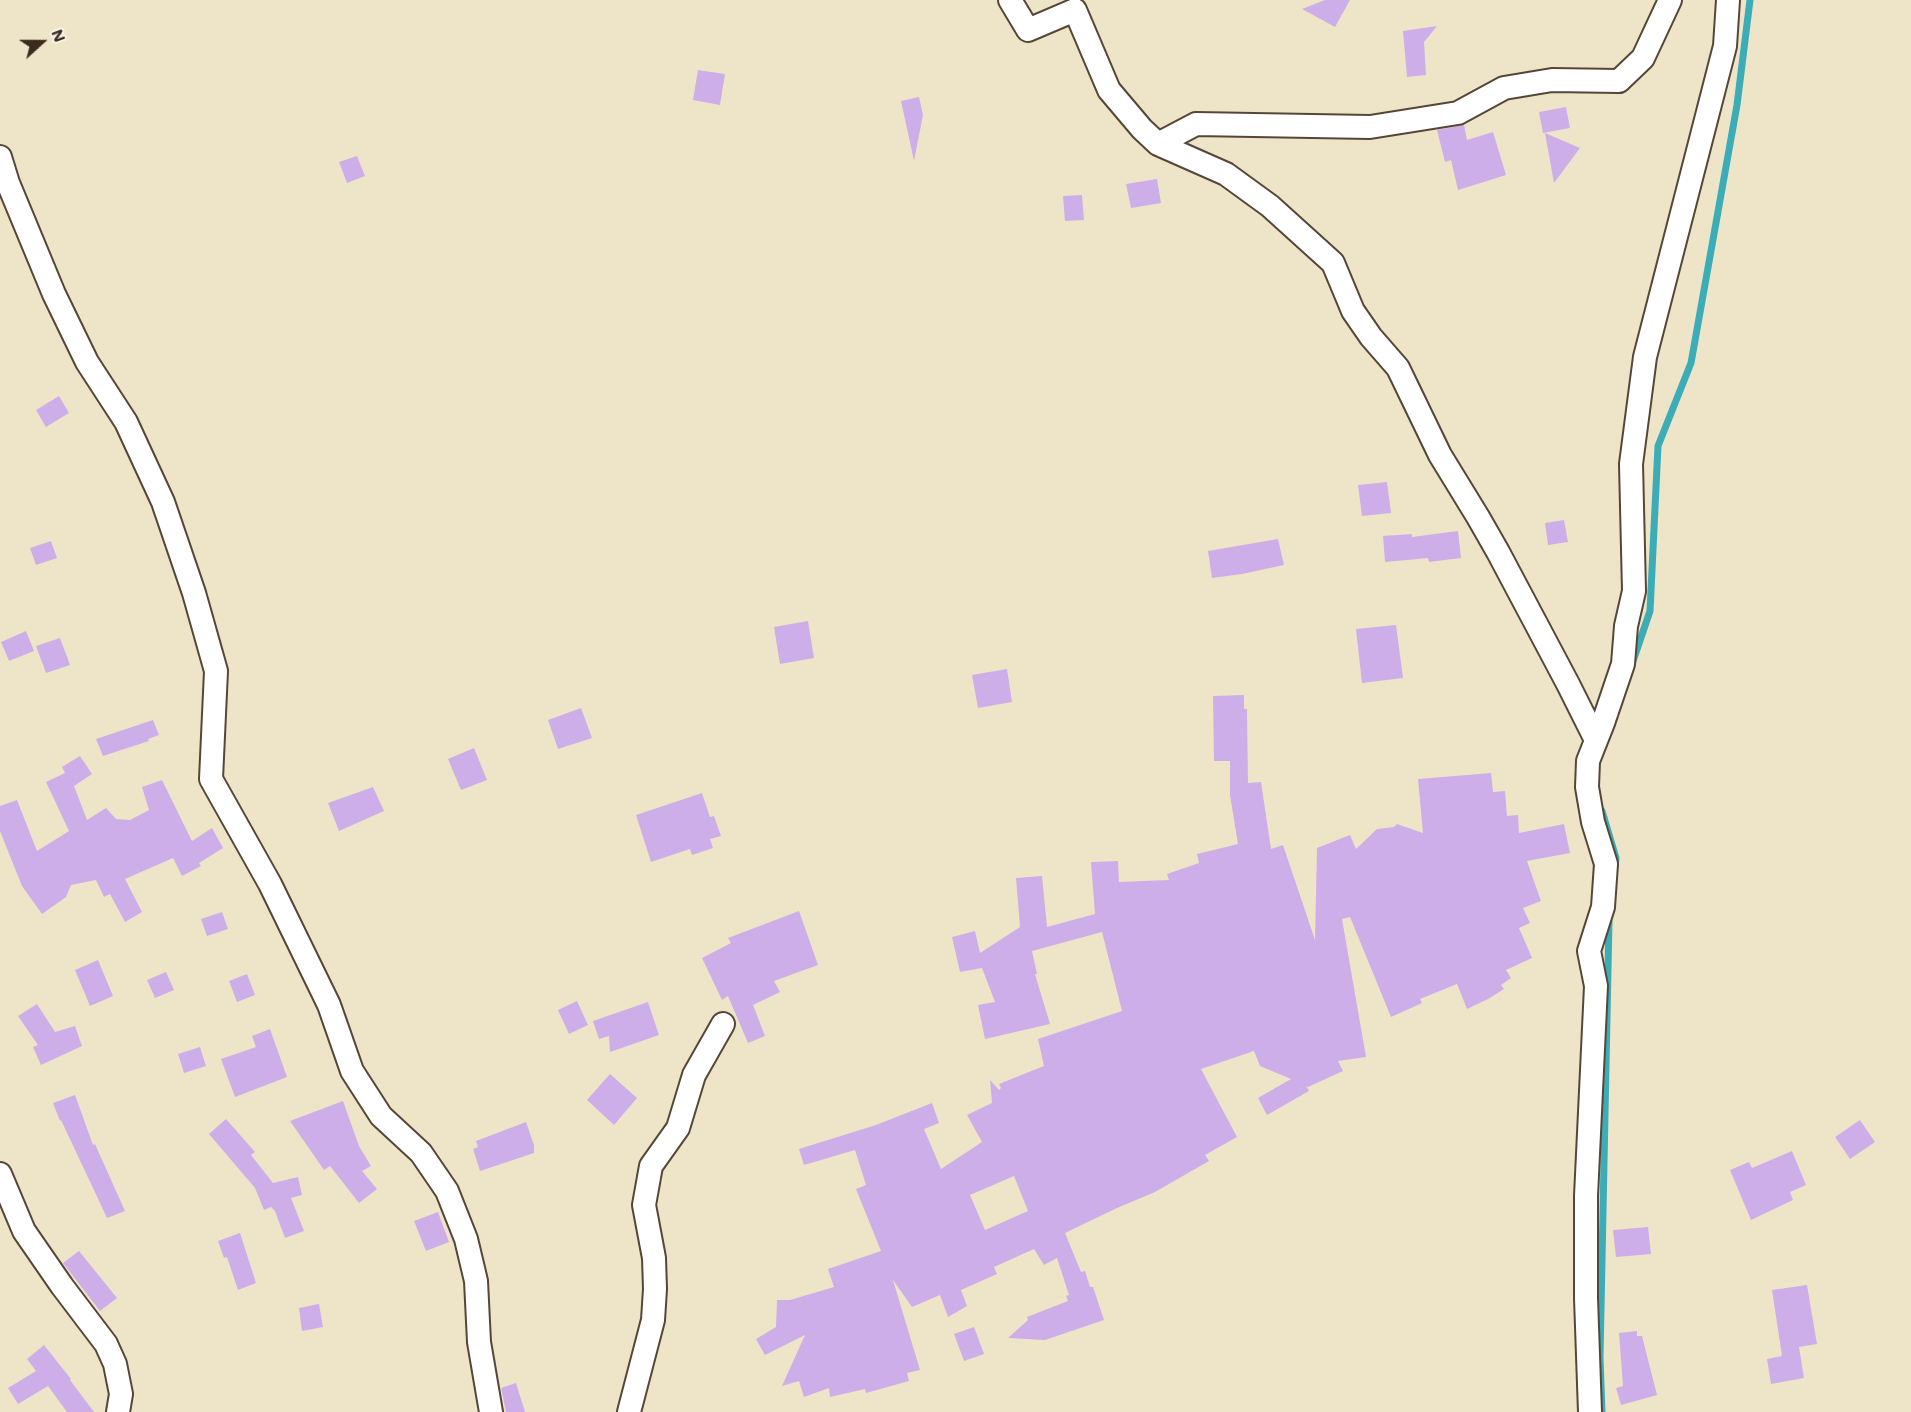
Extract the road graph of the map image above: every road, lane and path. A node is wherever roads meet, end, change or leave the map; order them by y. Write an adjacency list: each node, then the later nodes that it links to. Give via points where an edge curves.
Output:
1 (1010, 0): 4 (street, via 1028,30 1075,10 1109,90)
2 (1671, 0): 4 (street, via 1643,58 1619,81 1552,80 1504,88 1458,113 1370,127 1196,124)
3 (1728, 0): 6 (street, via 1725,46 1645,357 1631,464 1635,591 1626,626 1623,664)
4 (1158, 144): 6 (street, via 1226,174 1270,206 1333,263 1353,311 1398,368 1440,455 1488,534)
5 (0, 157): 10 (street, via 54,294 87,362 126,422 163,502 191,582 216,671 212,779 270,884 329,1005 352,1071 381,1116 421,1153 447,1191 466,1239 476,1281 479,1342)
6 (1596, 740): 12 (street, via 1588,760 1587,787 1606,864 1603,907 1589,951 1596,986 1586,1196)
7 (723, 1024): 11 (street, via 694,1075 678,1128 651,1166 644,1205 656,1289 653,1320)
8 (0, 1174): 9 (street, via 24,1232 106,1344 121,1394)
9 (118, 1412)
10 (491, 1412)
11 (629, 1412)
12 (1590, 1412)

